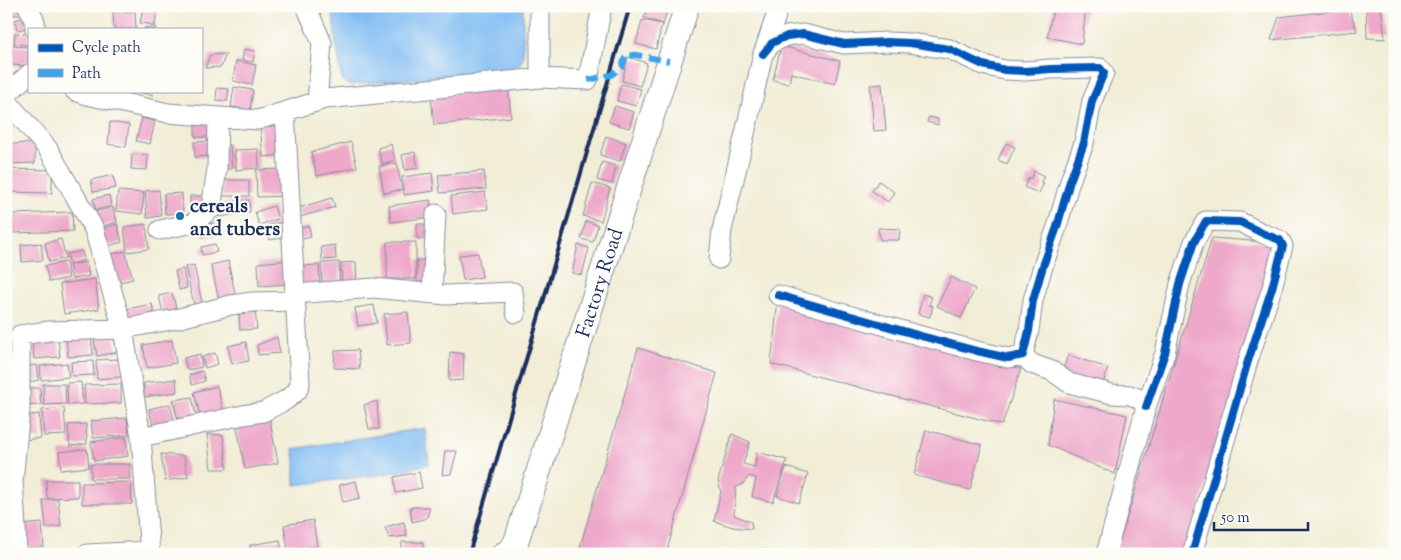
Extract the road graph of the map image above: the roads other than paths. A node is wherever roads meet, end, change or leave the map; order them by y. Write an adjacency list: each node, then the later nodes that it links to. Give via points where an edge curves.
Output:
1 (28, 6): 7 (street)
2 (306, 6): 14 (street, via 322,44)
3 (540, 6): 10 (street)
4 (602, 6): 10 (street, via 588,80)
5 (687, 6): 32 (main road, Factory Road, via 516,542)
6 (778, 6): 8 (street)
7 (35, 28)
8 (763, 54): 19 (street, via 722,230); 26 (street, via 772,43 787,36 803,34 844,44 910,43 949,49 983,65 1005,70 1100,68 1104,73 1092,101 1084,143 1043,266)
9 (28, 75): 12 (street)
10 (540, 78): 14 (street)
11 (79, 92): 16 (street, via 168,113)
12 (6, 95)
13 (6, 100): 24 (street, via 48,149 94,229)
14 (317, 102): 15 (street)
15 (285, 112): 16 (street, via 258,120); 22 (street)
16 (218, 117): 18 (street, via 217,169 211,209 193,223)
17 (436, 214): 20 (street)
18 (160, 230)
19 (719, 258)
20 (432, 294): 22 (street, via 374,288 307,293); 23 (street, via 513,292)
21 (778, 295): 26 (street, via 977,351 1008,358)
22 (295, 297): 24 (street, via 231,305); 28 (street, via 300,384 297,391 263,412)
23 (516, 314)
24 (123, 329): 25 (street); 28 (street)
25 (13, 336): 30 (street, via 19,418 13,481)
26 (1023, 355): 27 (street, via 1032,364 1052,371 1069,383 1130,395 1140,399)
27 (1146, 407): 33 (street); 34 (street, via 1165,352 1180,284 1194,242 1206,221 1240,222 1280,240 1283,246 1272,288)
28 (141, 438): 29 (street)
29 (150, 552): 31 (street)
30 (17, 554)
31 (87, 554)
32 (504, 554)
33 (1106, 554)
34 (1192, 554)

